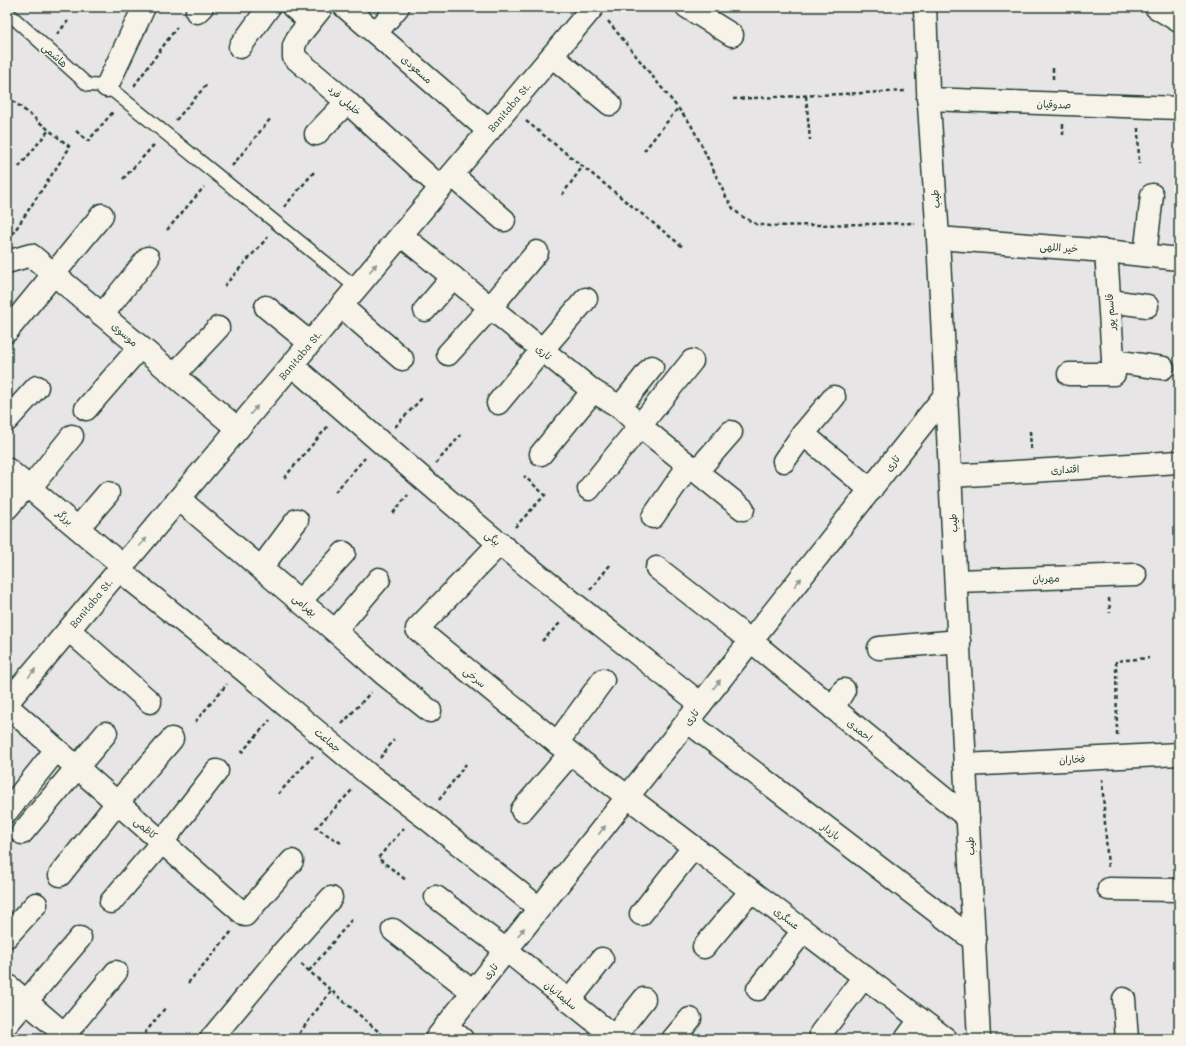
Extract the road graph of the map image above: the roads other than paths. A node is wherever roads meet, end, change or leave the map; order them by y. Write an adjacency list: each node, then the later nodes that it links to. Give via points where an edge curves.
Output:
1 (144, 7): 17 (street)
2 (269, 7): 15 (street)
3 (294, 7): 11 (street, خلیلی فرد)
4 (345, 7): 13 (street, مسعودی)
5 (398, 7): 13 (street)
6 (688, 7): 14 (street)
7 (925, 7): 18 (street, طیب)
8 (1156, 7): 12 (street)
9 (7, 12): 17 (lane, هاشمی, via 88,85)
10 (599, 13): 16 (street, Banitaba St.)
11 (316, 14): 19 (street, خلیلی فرد, via 298,37 294,46 294,57)
12 (1179, 21)
13 (376, 33): 22 (street, مسعودی)
14 (732, 35)
15 (240, 47)
16 (552, 56): 20 (street); 22 (street, Banitaba St.)
17 (116, 93): 38 (lane)
18 (928, 95): 21 (street, صدوقیان); 28 (street, طیب)
19 (347, 102): 23 (street); 24 (street, خلیلی فرد)
20 (610, 104)
21 (1179, 108)
22 (489, 131): 24 (street, Banitaba St.)
23 (316, 134)
24 (446, 181): 27 (street, خلیلی فرد); 29 (street, Banitaba St.)
25 (1152, 195): 32 (street)
26 (102, 215): 36 (street)
27 (504, 220)
28 (938, 230): 30 (street, خیر اللهی); 63 (street, طیب)
29 (401, 235): 37 (street, تاری); 38 (street, Banitaba St., one-way to 29)
30 (1106, 251): 32 (street, خیر اللهی); 40 (street, قاسم پور)
31 (537, 252): 44 (street)
32 (1145, 255): 34 (street, خیر اللهی)
33 (148, 258): 46 (street)
34 (1179, 259)
35 (7, 262): 36 (street, موسوی, via 31,255)
36 (54, 274): 46 (street, موسوی); 48 (street)
37 (454, 277): 44 (street, تاری); 45 (street)
38 (357, 288): 41 (street, Banitaba St.)
39 (586, 299): 51 (street)
40 (1110, 301): 42 (street); 57 (street, قاسم پور)
41 (341, 306): 49 (street, Banitaba St.); 53 (street)
42 (1147, 306)
43 (266, 307): 49 (street)
44 (490, 308): 51 (street, تاری); 52 (street)
45 (425, 310)
46 (102, 315): 50 (street, موسوی)
47 (218, 328): 60 (street)
48 (7, 331)
49 (310, 343): 55 (street, Banitaba St.)
50 (140, 347): 60 (street, موسوی); 67 (street)
51 (542, 350): 62 (street, تاری); 65 (street)
52 (448, 354)
53 (402, 359)
54 (692, 361): 69 (street)
55 (292, 365): 70 (street, Banitaba St., one-way to 55); 90 (street, بیگی)
56 (652, 367): 66 (street)
57 (1113, 368): 58 (street); 59 (street)
58 (1163, 368)
59 (1069, 374)
60 (174, 375): 70 (street, موسوی)
61 (37, 387): 68 (street)
62 (593, 391): 66 (street, تاری); 74 (street)
63 (946, 394): 79 (street, طیب); 82 (street, تاری)
64 (834, 397): 72 (street)
65 (498, 403)
66 (620, 407): 69 (street, تاری)
67 (86, 409)
68 (7, 420)
69 (640, 426): 77 (street, تاری); 81 (street)
70 (238, 429): 84 (street, Banitaba St.)
71 (731, 432): 77 (street)
72 (803, 434): 75 (street); 82 (street)
73 (72, 436): 80 (street)
74 (541, 454)
75 (784, 461)
76 (1179, 462): 79 (street, اقتداری)
77 (693, 468): 86 (street, تاری); 87 (street)
78 (7, 469): 80 (street, برزگر)
79 (951, 476): 97 (street, طیب)
80 (28, 487): 85 (street); 89 (street, برزگر)
81 (589, 490)
82 (871, 490): 101 (street, تاری, one-way to 82)
83 (108, 492): 89 (street)
84 (179, 499): 92 (street, Banitaba St., one-way to 84); 93 (street, بهرامی)
85 (7, 508)
86 (743, 508)
87 (653, 517)
88 (297, 520): 93 (street)
89 (78, 528): 92 (street, برزگر)
90 (500, 543): 107 (street, بیگی); 113 (street, سرخی, via 417,629)
91 (344, 553): 98 (street)
92 (121, 568): 99 (street, Banitaba St.); 136 (street, جماعت, via 368,774)
93 (262, 568): 98 (street, بهرامی)
94 (656, 568): 101 (street, احمدی)
95 (1136, 575): 97 (street, مهربان)
96 (379, 579): 100 (street)
97 (956, 580): 102 (street, طیب)
98 (300, 601): 100 (street, بهرامی)
99 (69, 630): 105 (street); 106 (street, Banitaba St., one-way to 99)
100 (335, 631): 109 (street, بهرامی)
101 (751, 641): 107 (street, تاری, one-way to 101); 123 (street, احمدی, via 839,699)
102 (959, 641): 103 (street); 116 (street, طیب)
103 (879, 648)
104 (603, 680): 113 (street)
105 (150, 702)
106 (7, 703)
107 (701, 704): 110 (street, تاری)
108 (7, 706): 114 (street, کاظمی)
109 (430, 711)
110 (687, 721): 119 (street, تاری); 142 (street, بازدار)
111 (106, 733): 117 (street)
112 (172, 739): 120 (street)
113 (563, 748): 119 (street, سرخی); 121 (street)
114 (56, 750): 117 (street, کاظمی); 122 (street)
115 (1179, 754): 116 (street, فخاران)
116 (966, 765): 123 (street, طیب)
117 (78, 768): 120 (street, کاظمی); 124 (street)
118 (217, 771): 125 (street)
119 (627, 798): 126 (street, عسگری); 136 (street, تاری, one-way to 119)
120 (117, 803): 125 (street, کاظمی); 128 (street)
121 (522, 810)
122 (7, 811)
123 (968, 818): 142 (street, طیب)
124 (22, 833)
125 (162, 842): 127 (street, کاظمی, via 245,915); 134 (street)
126 (693, 848): 131 (street, عسگری); 137 (street)
127 (292, 861)
128 (60, 875)
129 (1109, 889): 130 (street)
130 (1179, 890)
131 (751, 891): 139 (street, عسگری); 143 (street)
132 (436, 897): 144 (street, سلیمانیان)
133 (331, 898): 162 (street)
134 (111, 902)
135 (36, 904): 140 (street)
136 (539, 908): 144 (street, تاری, one-way to 136)
137 (641, 914)
138 (393, 930): 150 (street)
139 (803, 931): 147 (street, عسگری); 149 (street)
140 (7, 936)
141 (80, 938): 153 (street)
142 (974, 941): 166 (street, طیب)
143 (704, 947)
144 (506, 950): 150 (street, تاری); 154 (street, سلیمانیان)
145 (602, 959): 154 (street)
146 (116, 972): 160 (street)
147 (864, 977): 156 (street, عسگری); 158 (street)
148 (7, 985): 153 (street)
149 (758, 989)
150 (473, 992): 159 (street, تاری)
151 (644, 999): 161 (street)
152 (1124, 999): 167 (street)
153 (26, 1001): 157 (street); 160 (street)
154 (569, 1001): 161 (street, سلیمانیان)
155 (690, 1019): 163 (street)
156 (920, 1020): 164 (street); 165 (street, عسگری)
157 (7, 1024)
158 (820, 1033)
159 (448, 1035)
160 (67, 1037)
161 (616, 1038)
162 (211, 1039)
163 (673, 1039)
164 (906, 1039)
165 (946, 1039)
166 (979, 1039)
167 (1127, 1039)

